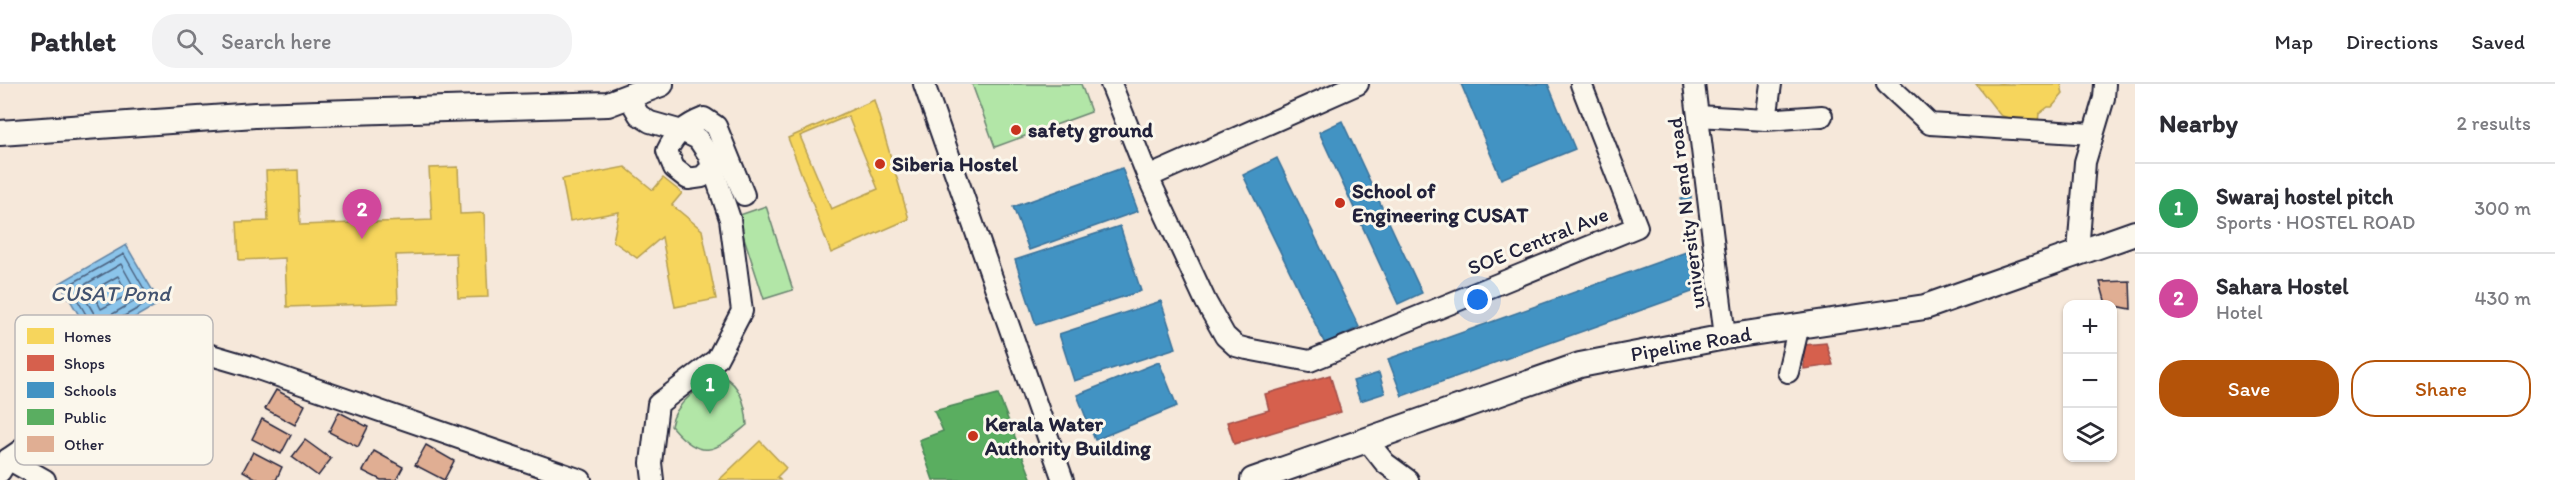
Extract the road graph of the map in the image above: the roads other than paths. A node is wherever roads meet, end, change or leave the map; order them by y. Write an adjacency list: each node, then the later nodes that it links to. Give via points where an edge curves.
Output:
1 (661, 84): 10 (street)
2 (924, 84): 32 (street)
3 (1111, 84): 18 (street)
4 (1358, 84): 18 (street)
5 (1581, 84): 18 (street, SOE Central Ave, via 1637,227 1310,361 1236,346 1225,336)
6 (1694, 84): 11 (street, university N end road)
7 (1771, 84): 13 (street)
8 (1887, 84): 16 (street, via 1930,124)
9 (2105, 84): 16 (street)
10 (629, 98): 14 (street, via 639,115 650,122); 15 (street, via 608,104 255,115)
11 (1698, 116): 13 (street); 23 (street, university N end road)
12 (1822, 116): 13 (street)
13 (1766, 120)
14 (682, 131): 17 (street, via 698,140); 17 (street, via 673,138 667,152 674,168 688,179 702,177); 19 (street, via 704,118 716,126)
15 (0, 133)
16 (2093, 134): 21 (street, via 2085,162)
17 (712, 167): 31 (street, via 730,219 742,311 717,359 657,404)
18 (1148, 177)
19 (744, 195)
20 (2135, 233): 21 (street, Pipeline Road)
21 (2078, 252): 22 (street, Pipeline Road, via 1925,307)
22 (1799, 325): 23 (street, Pipeline Road); 25 (street)
23 (1725, 337): 26 (street, Pipeline Road, via 1580,365)
24 (213, 356): 30 (street)
25 (1788, 372)
26 (1366, 439): 28 (street, Pipeline Road); 34 (street, via 1385,463)
27 (4, 466): 29 (street)
28 (1292, 472): 33 (street, Pipeline Road)
29 (45, 480)
30 (581, 480)
31 (653, 480)
32 (1064, 480)
33 (1253, 480)
34 (1408, 480)

